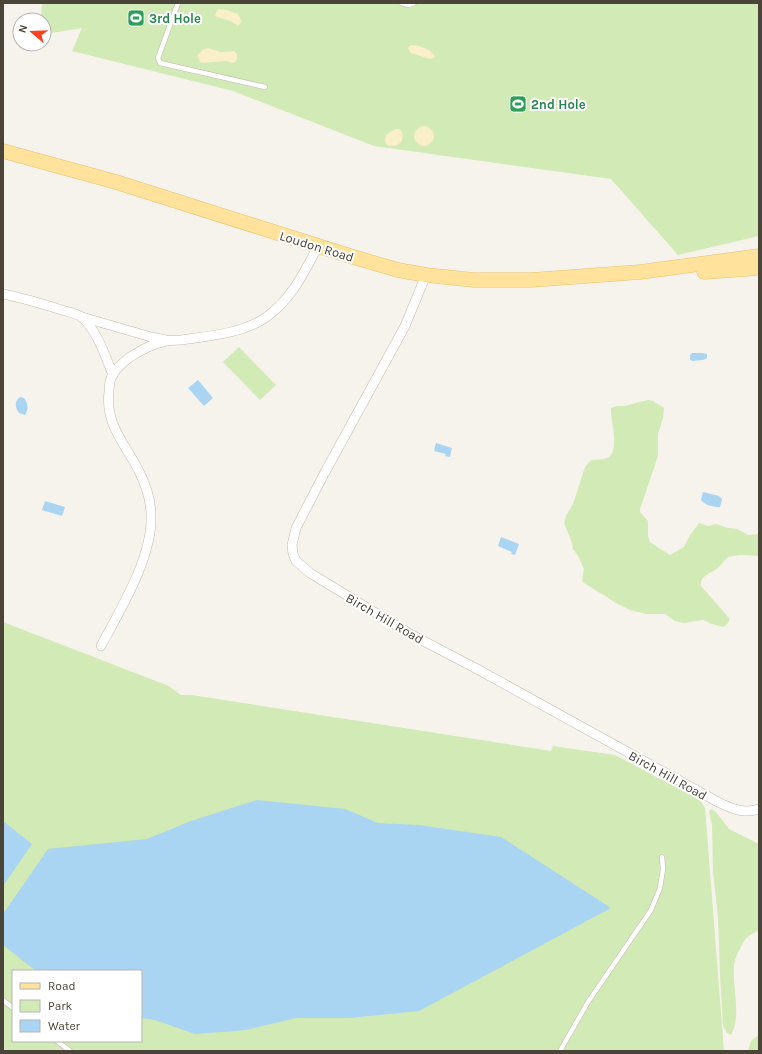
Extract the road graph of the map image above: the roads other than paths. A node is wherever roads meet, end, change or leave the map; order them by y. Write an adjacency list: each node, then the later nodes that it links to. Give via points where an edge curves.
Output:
1 (178, 3): 4 (lane, via 158,58 160,63)
2 (401, 3): 3 (lane)
3 (414, 3)
4 (265, 87)
5 (3, 151): 6 (main road, Loudon Road, via 116,182)
6 (318, 246): 12 (main road, Loudon Road, via 387,267); 15 (street, via 297,286 266,318 235,330)
7 (759, 256): 11 (main road)
8 (759, 268): 9 (main road)
9 (739, 270): 10 (main road); 11 (main road, via 678,274)
10 (759, 271)
11 (640, 272): 12 (main road, Loudon Road, via 493,281)
12 (426, 275): 18 (street, Birch Hill Road, via 405,326 296,528 292,545 296,561 310,573 412,635 718,802 740,811)
13 (3, 294): 14 (street)
14 (80, 316): 15 (street); 16 (street, via 94,332)
15 (169, 341): 16 (street, via 138,352 123,362)
16 (113, 375): 17 (street, via 109,388 108,412 139,470 150,501 151,524 147,546 134,580)
17 (101, 646)
18 (759, 809)
19 (662, 857): 24 (lane, via 660,888 651,910 592,996)
20 (3, 1000): 21 (lane)
21 (12, 1007)
22 (58, 1042): 23 (lane)
23 (70, 1051)
24 (560, 1051)

